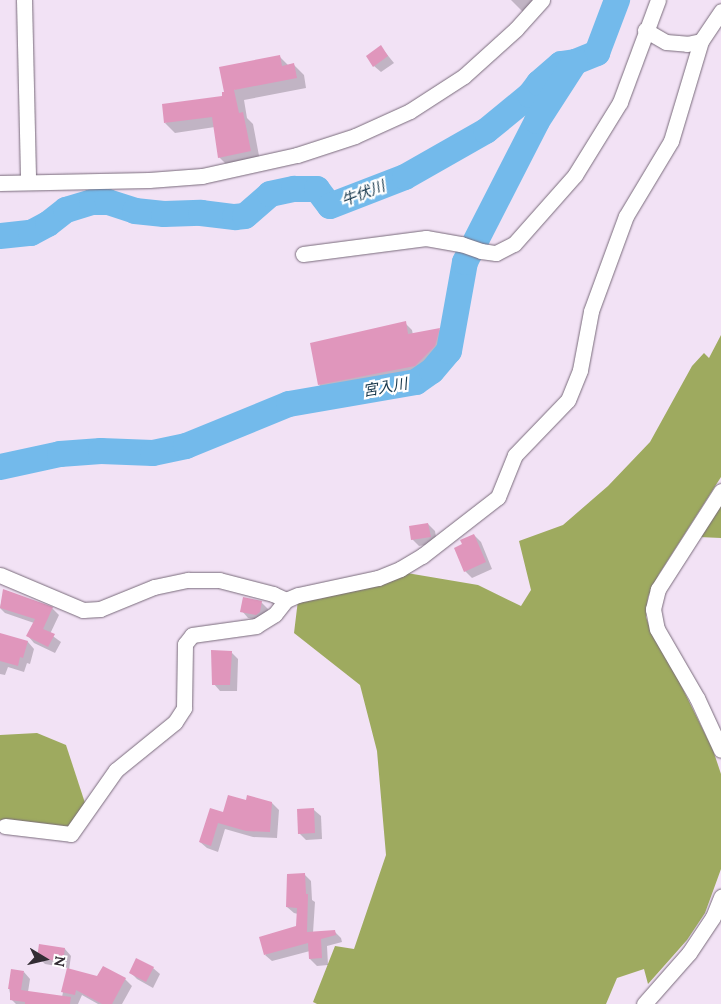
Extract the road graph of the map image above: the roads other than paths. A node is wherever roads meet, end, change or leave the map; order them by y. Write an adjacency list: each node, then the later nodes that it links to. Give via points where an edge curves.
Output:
1 (24, 0): 7 (street)
2 (542, 0): 7 (street, via 516,29 464,76 410,111 355,136 297,156 202,176)
3 (658, 0): 5 (street)
4 (721, 11): 6 (street)
5 (645, 30): 6 (street, via 666,42 687,44); 9 (street, via 620,102 575,175 514,244 496,253 426,238)
6 (701, 41): 12 (street, via 671,142 626,216 613,248 591,311 580,370 568,400 515,455 498,497 422,556 400,569 378,578)
7 (28, 181): 8 (street)
8 (0, 183)
9 (304, 254)
10 (721, 491): 13 (street, via 658,589 653,609 657,629 697,698)
11 (0, 575): 12 (street, via 83,610 100,608 154,587 188,580 219,580)
12 (286, 600): 14 (street, via 275,614 256,626 192,635 184,644 184,708 175,722 116,770 71,834)
13 (721, 750)
14 (6, 826)
15 (721, 897): 16 (street, via 713,917 689,953)
16 (644, 1004)

